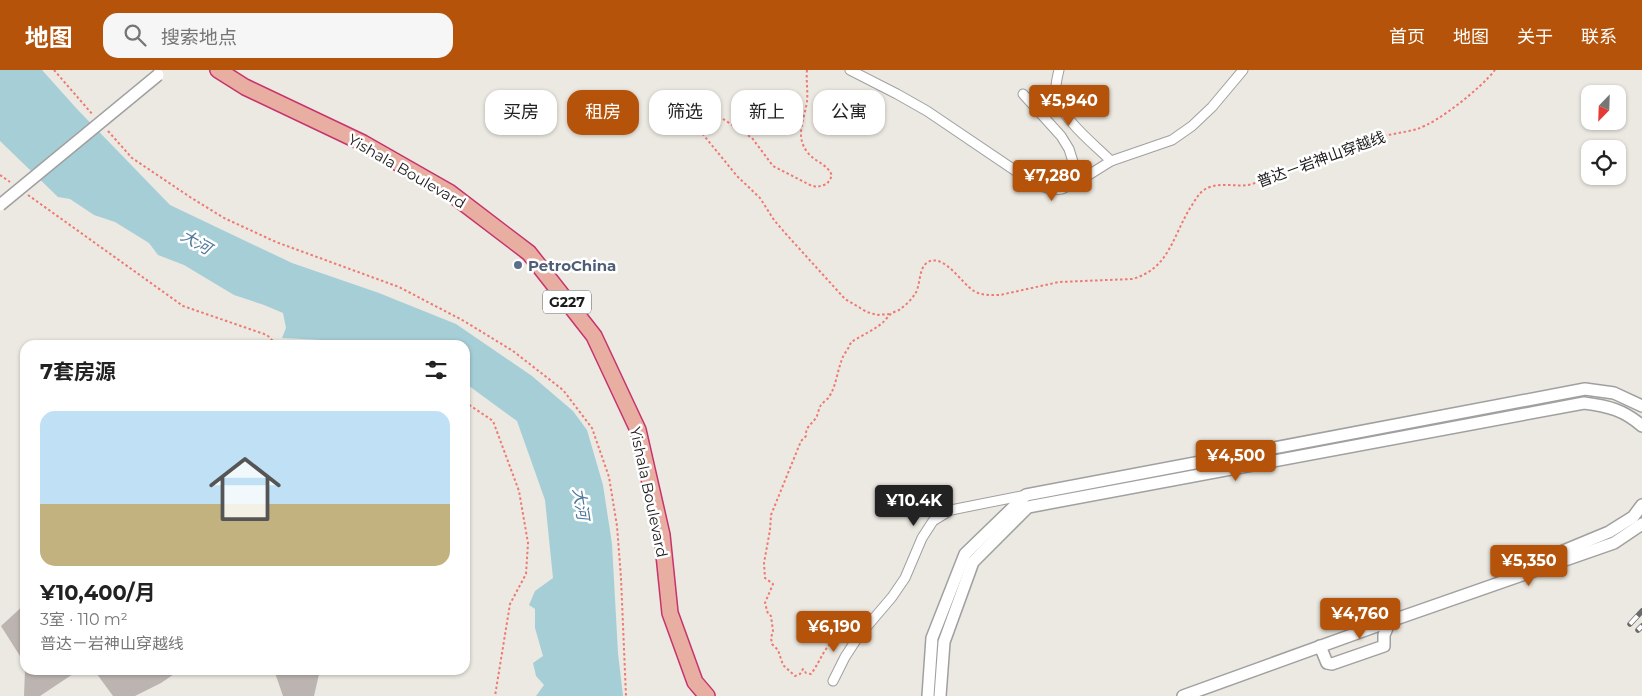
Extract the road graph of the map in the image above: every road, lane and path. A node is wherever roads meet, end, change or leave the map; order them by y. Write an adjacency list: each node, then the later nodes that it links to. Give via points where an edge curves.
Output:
1 (54, 70): 10 (path)
2 (218, 70): 30 (highway, Yishala Boulevard / G227, via 244,87 363,143 449,192 529,253 594,336 638,430 662,535 670,613 695,682)
3 (807, 70): 18 (path, via 807,101 800,136 808,154 830,172 832,176 827,184 810,185 773,166 752,138 714,113 702,111 698,126 737,176 760,198 774,220 845,299 876,315)
4 (850, 70): 14 (street, via 927,111 1035,184 1053,190)
5 (1059, 70): 12 (street, via 1056,87 1060,105 1069,119)
6 (1243, 70): 12 (street, via 1212,107 1172,140)
7 (1496, 70): 18 (path, 普达－岩神山穿越线, via 1468,97 1418,129 1372,138 1323,160 1252,184 1216,185 1202,191 1182,221 1165,256 1142,276 1059,282 992,296 976,292 947,265 934,260 924,266 915,294)
8 (162, 73): 17 (street, bridge)
9 (1023, 94): 14 (street, via 1061,136 1069,149)
10 (93, 114)
11 (106, 129): 32 (path, via 132,158 224,218 276,242 399,288 464,321 513,351 562,390 592,428 609,477 617,526)
12 (1111, 161): 14 (street)
13 (0, 175): 15 (path)
14 (1079, 181)
15 (16, 187)
16 (24, 192): 19 (path, via 183,306)
17 (0, 205)
18 (892, 313): 27 (path, 普达－岩神山穿越线, via 883,323 851,342 845,352 829,397 809,425 773,508 764,563 765,578 774,584 764,603 772,616 772,644 778,650 783,665 793,675 798,676 803,669 810,674 833,640 850,633)
19 (271, 340)
20 (470, 405): 31 (path, via 493,421 519,491 528,543 526,574 510,604)
21 (1642, 406): 23 (street, via 1614,393 1584,389)
22 (1642, 426): 34 (street, via 1632,417 1609,406 1584,403 1028,507 974,562 944,642)
23 (1026, 495): 27 (street, via 951,510 934,521 892,598); 33 (street, via 965,554 932,638)
24 (1642, 505): 26 (street, via 1633,517 1609,532)
25 (1642, 524): 26 (street, via 1614,543)
26 (1393, 620): 28 (street); 28 (street, via 1384,635 1384,646 1332,664 1327,663)
27 (858, 637): 29 (street)
28 (1320, 646): 35 (street)
29 (833, 681)
30 (704, 695)
31 (495, 696)
32 (626, 696)
33 (928, 696)
34 (940, 696)
35 (1183, 696)

